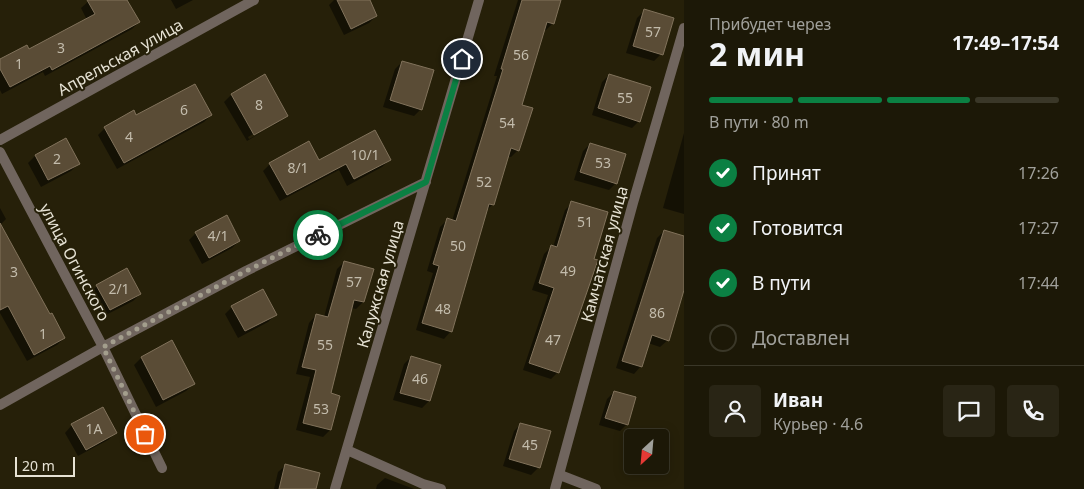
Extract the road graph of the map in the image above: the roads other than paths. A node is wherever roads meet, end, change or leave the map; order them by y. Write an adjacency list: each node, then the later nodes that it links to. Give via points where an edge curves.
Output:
1 (254, 0): 4 (street, Апрельская улица)
2 (479, 0): 6 (street, Калужская улица)
3 (684, 28): 11 (street, Камчатская улица)
4 (0, 140)
5 (0, 152): 7 (street, улица Огинского)
6 (426, 182): 7 (street, via 246,271); 9 (street, Калужская улица)
7 (103, 347): 8 (street); 10 (street, улица Огинского)
8 (0, 405)
9 (347, 450): 12 (street, Калужская улица); 13 (street)
10 (162, 468)
11 (560, 475): 14 (street, Камчатская улица); 15 (street)
12 (334, 489)
13 (441, 489)
14 (555, 489)
15 (596, 489)

